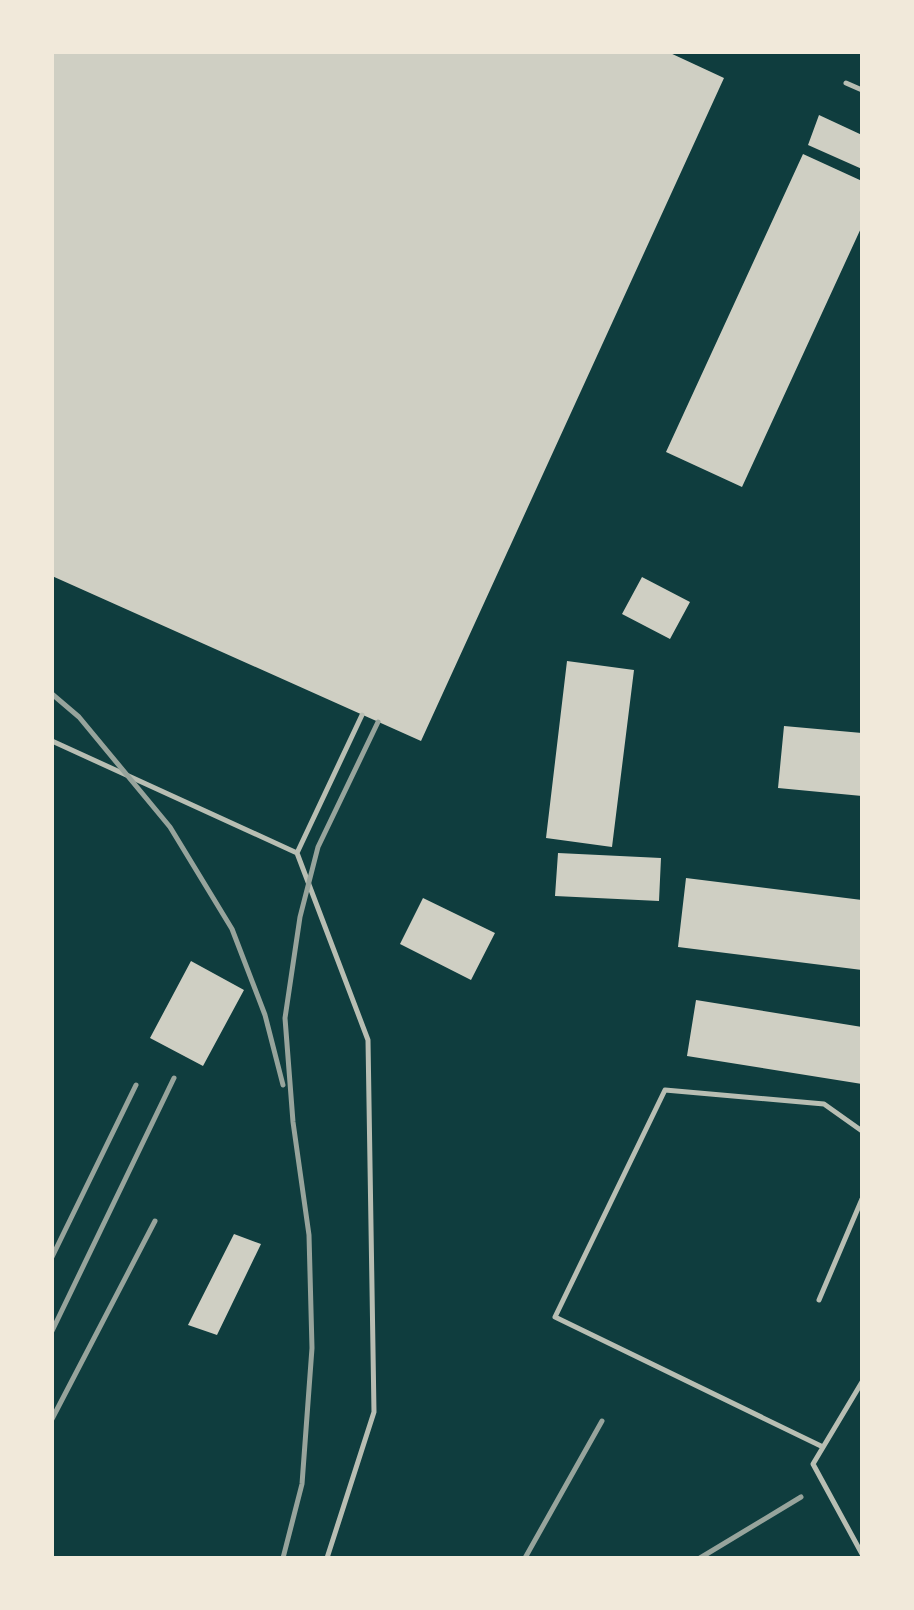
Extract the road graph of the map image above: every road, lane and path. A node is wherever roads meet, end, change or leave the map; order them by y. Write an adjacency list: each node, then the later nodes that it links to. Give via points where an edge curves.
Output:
1 (846, 83): 2 (lane)
2 (862, 90)
3 (362, 715): 5 (lane)
4 (52, 741): 5 (lane)
5 (297, 853): 12 (lane, via 368,1040 374,1412)
6 (862, 1131): 10 (lane, via 824,1104 665,1090 555,1317)
7 (862, 1199): 8 (lane)
8 (819, 1300)
9 (862, 1382): 10 (lane)
10 (823, 1447): 11 (lane, via 813,1464)
11 (862, 1554)
12 (327, 1558)

